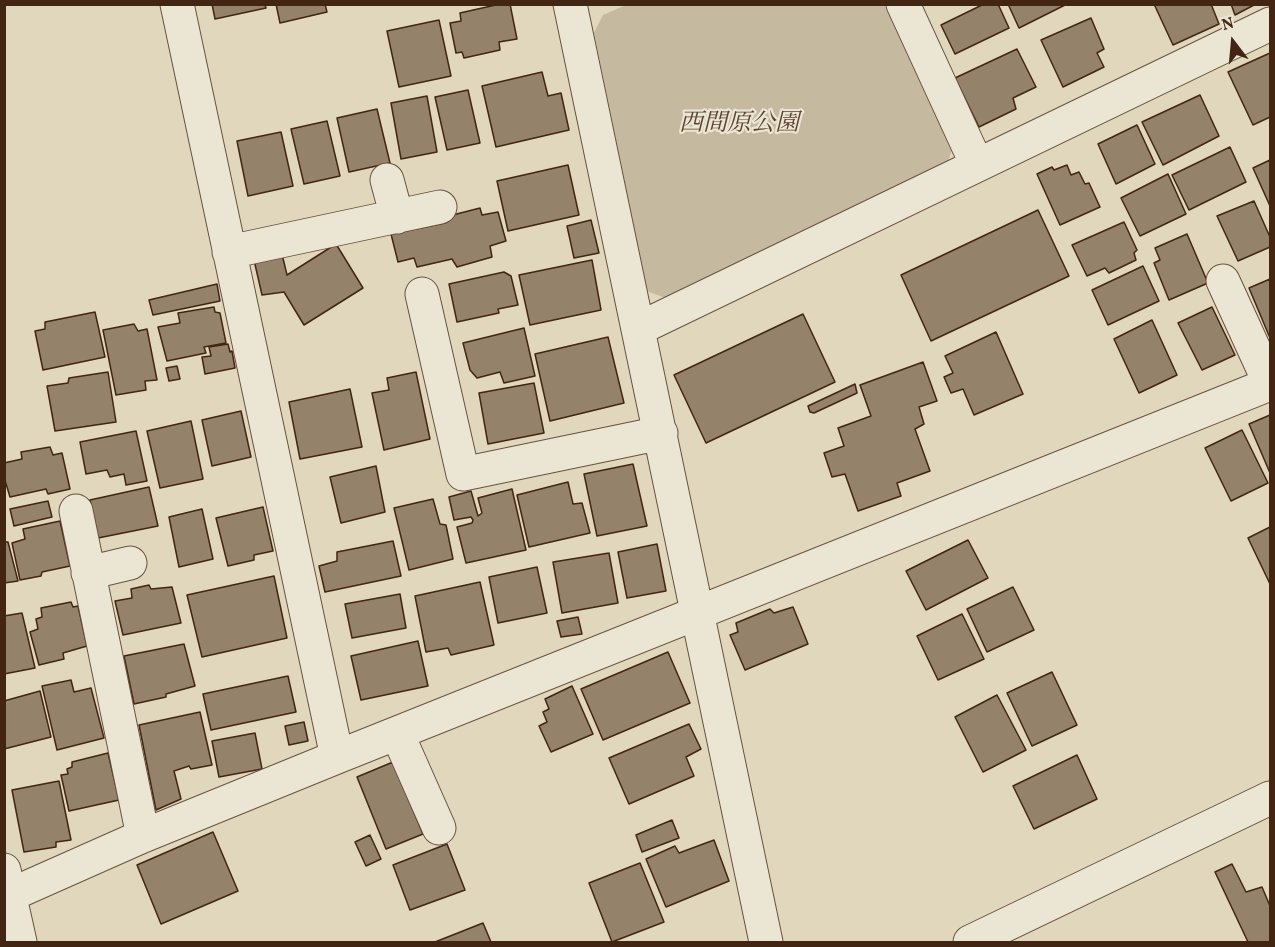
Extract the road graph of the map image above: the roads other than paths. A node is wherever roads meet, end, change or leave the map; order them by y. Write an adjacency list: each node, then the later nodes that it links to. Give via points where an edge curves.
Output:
1 (177, 4): 9 (street)
2 (903, 4): 5 (street)
3 (573, 5): 12 (street)
4 (1270, 24): 5 (street)
5 (977, 165): 12 (street)
6 (387, 180): 8 (street)
7 (440, 207): 8 (street)
8 (397, 217): 9 (street)
9 (229, 252): 20 (street)
10 (1223, 281): 13 (street)
11 (422, 294): 14 (street, via 463,474)
12 (638, 329): 14 (street)
13 (1270, 384): 18 (street)
14 (660, 433): 18 (street)
15 (76, 511): 17 (street)
16 (130, 562): 17 (street)
17 (88, 573): 23 (street)
18 (698, 613): 19 (street); 26 (street)
19 (397, 733): 20 (street); 22 (street)
20 (337, 757): 23 (street)
21 (1270, 798): 27 (street)
22 (439, 828)
23 (143, 836): 24 (street)
24 (7, 882): 25 (street)
25 (20, 942)
26 (766, 942)
27 (970, 942)

